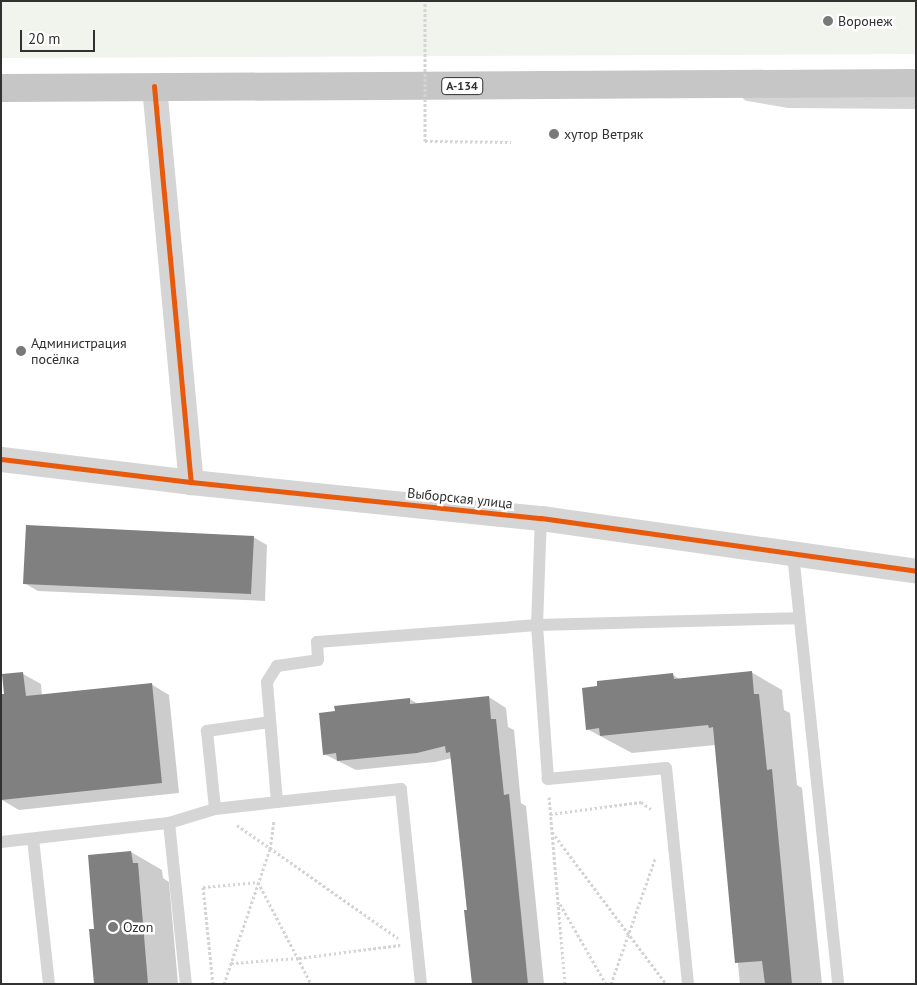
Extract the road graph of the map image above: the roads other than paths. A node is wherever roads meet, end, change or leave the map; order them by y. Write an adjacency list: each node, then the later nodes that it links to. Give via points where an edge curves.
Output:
1 (916, 83): 2 (highway, А-134)
2 (677, 84): 3 (highway, А-134); 5 (lane, via 789,102)
3 (154, 86): 4 (highway, А-134); 7 (street)
4 (1, 88)
5 (916, 103)
6 (1, 459): 7 (street, Выборская улица)
7 (191, 482): 8 (street, Выборская улица)
8 (541, 518): 9 (street, Выборская улица); 12 (lane)
9 (793, 554): 10 (street, Выборская улица); 11 (lane)
10 (916, 571)
11 (799, 618): 12 (lane); 23 (lane)
12 (537, 625): 13 (lane, via 317,642 318,660 277,666 267,682); 22 (lane, via 548,779 666,768)
13 (270, 722): 14 (lane); 15 (lane, via 207,731)
14 (277, 802): 15 (lane); 21 (lane, via 402,789)
15 (215, 809): 16 (lane)
16 (169, 823): 17 (lane); 20 (lane)
17 (33, 839): 18 (lane); 19 (lane)
18 (1, 842)
19 (49, 984)
20 (186, 984)
21 (421, 984)
22 (688, 984)
23 (838, 984)

